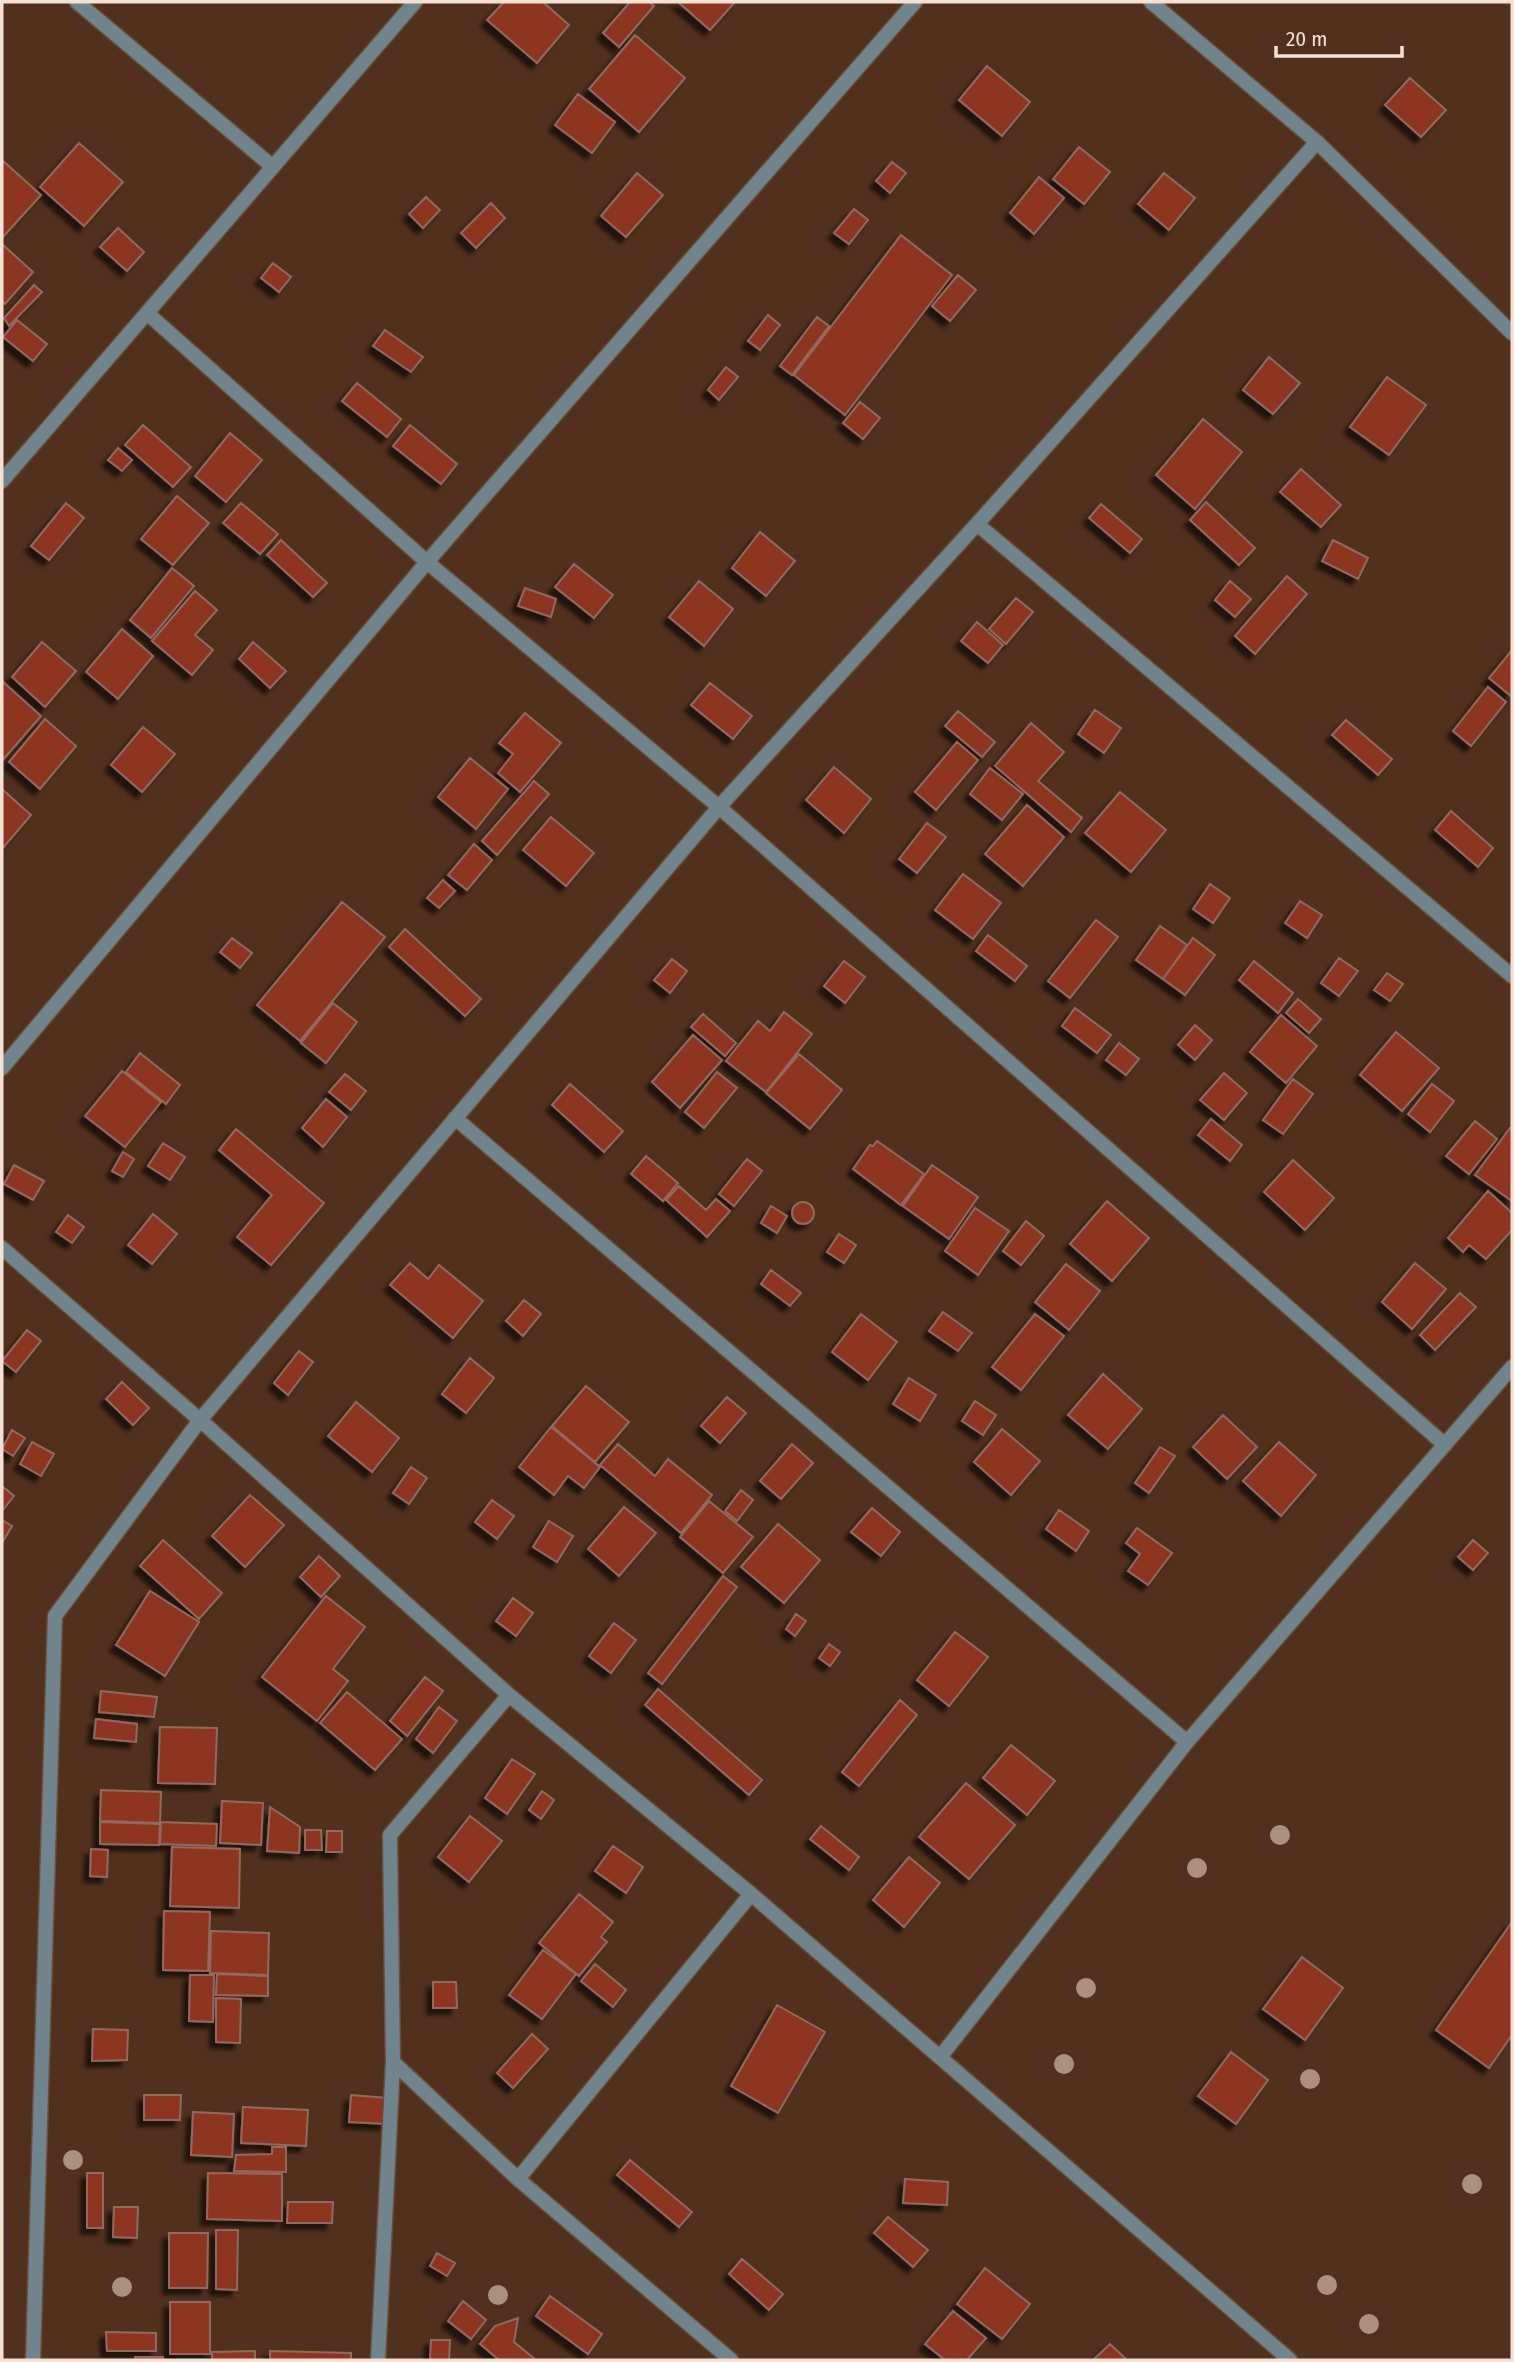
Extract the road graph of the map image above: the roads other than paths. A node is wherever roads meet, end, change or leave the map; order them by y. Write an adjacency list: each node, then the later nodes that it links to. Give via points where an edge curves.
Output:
1 (77, 2): 6 (street)
2 (415, 2): 6 (street)
3 (915, 2): 11 (street)
4 (1151, 2): 5 (street)
5 (1317, 142): 8 (street); 10 (street)
6 (273, 167): 7 (street)
7 (147, 313): 9 (street); 11 (street)
8 (1512, 333)
9 (2, 481)
10 (977, 524): 12 (street); 13 (street)
11 (427, 562): 12 (street); 14 (street)
12 (719, 807): 15 (street); 19 (street)
13 (1512, 976)
14 (2, 1068)
15 (455, 1118): 18 (street); 21 (street)
16 (2, 1248): 18 (street)
17 (1512, 1367): 19 (street)
18 (200, 1420): 20 (street); 26 (street, via 55,1616)
19 (1445, 1445): 21 (street)
20 (509, 1695): 22 (street); 24 (street, via 390,1835)
21 (1187, 1742): 23 (street)
22 (751, 1894): 23 (street); 25 (street)
23 (941, 2056): 29 (street)
24 (393, 2062): 25 (street); 27 (street)
25 (518, 2179): 28 (street)
26 (33, 2360)
27 (378, 2360)
28 (731, 2360)
29 (1290, 2360)

